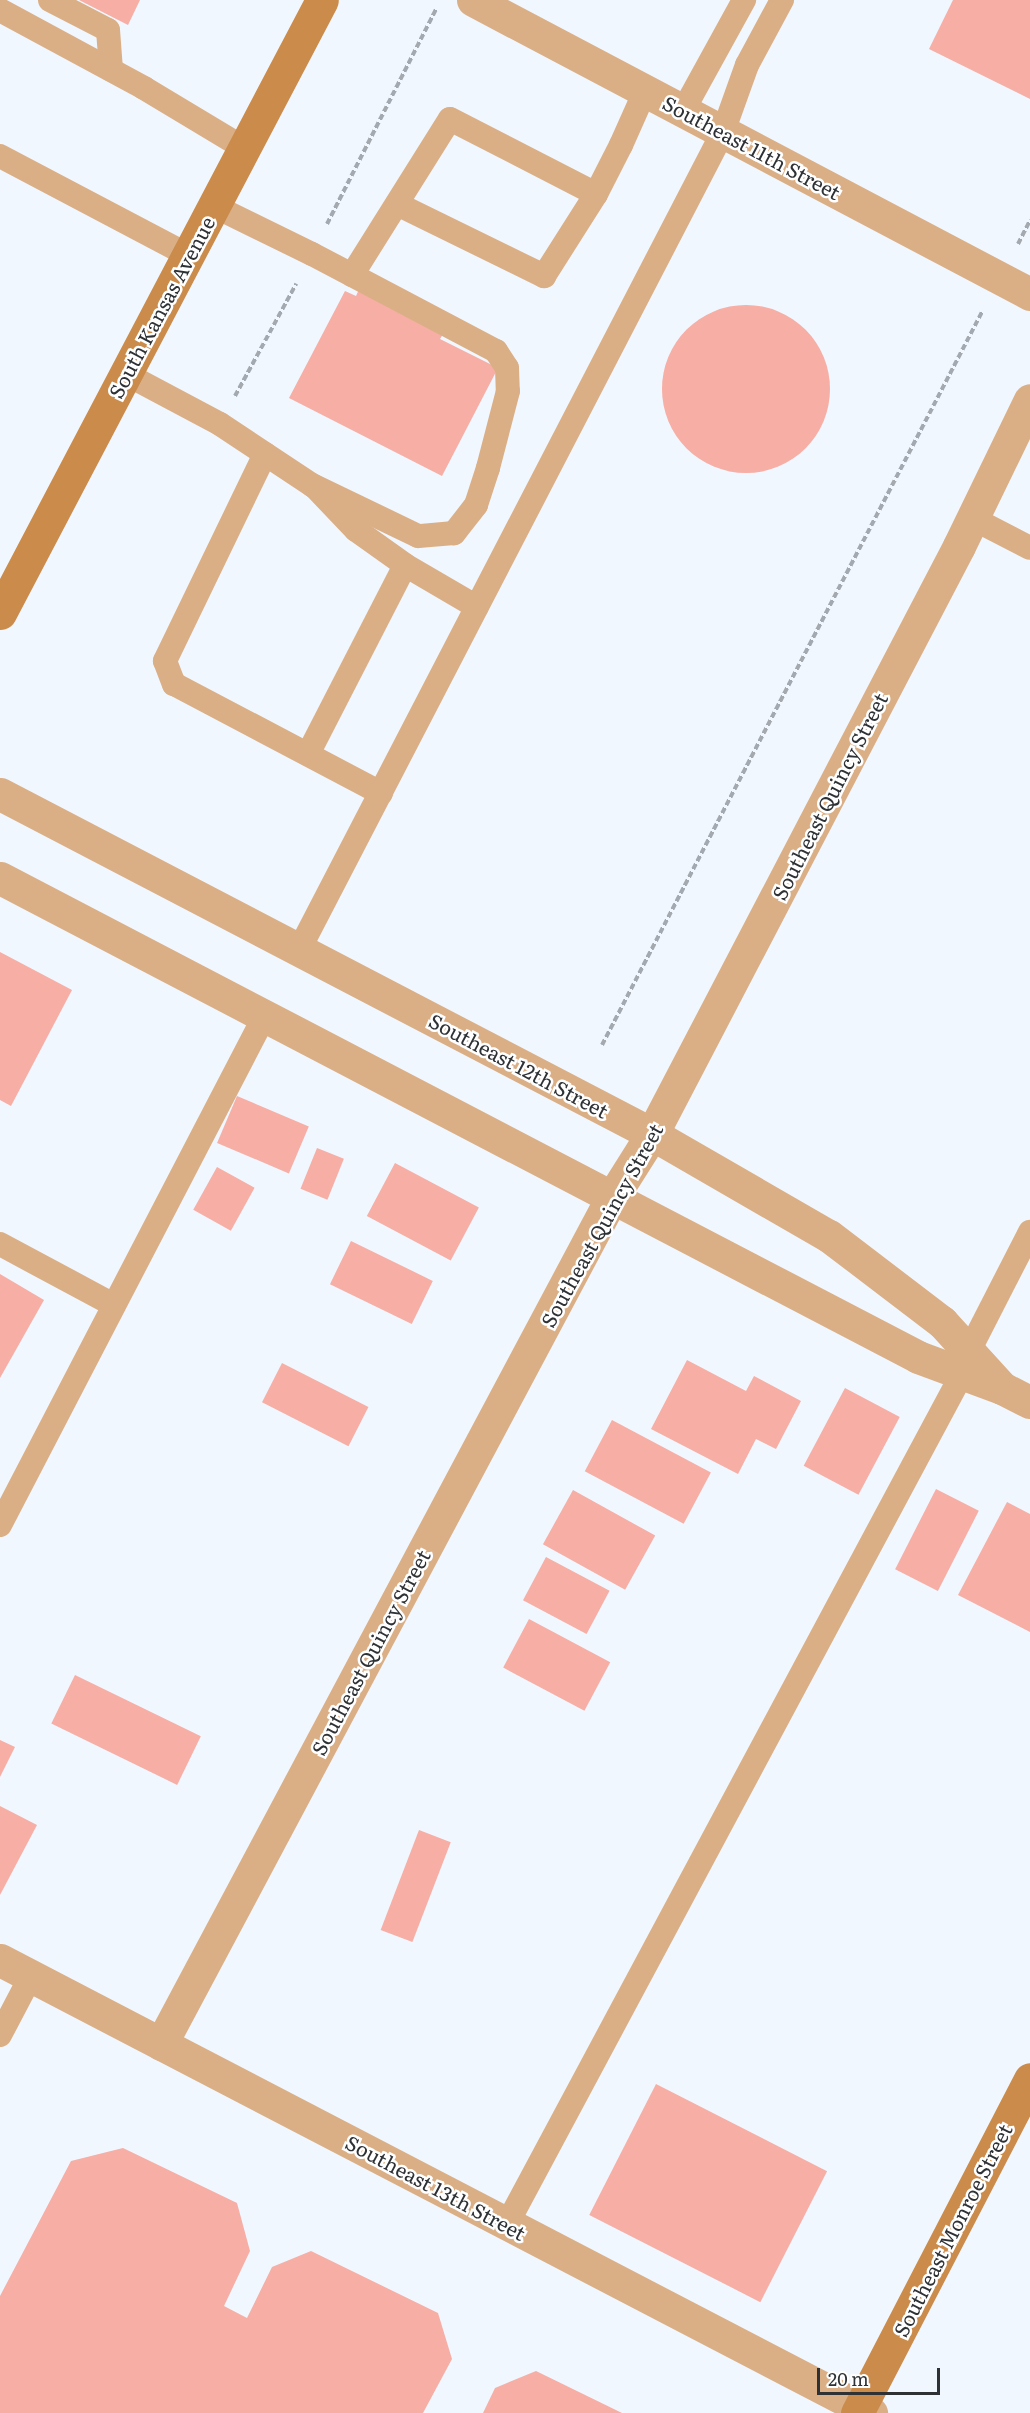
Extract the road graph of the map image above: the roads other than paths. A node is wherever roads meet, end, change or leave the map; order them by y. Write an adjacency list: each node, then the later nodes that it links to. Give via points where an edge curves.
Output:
1 (50, 0): 7 (lane, via 108,30)
2 (322, 0): 11 (main road, South Kansas Avenue)
3 (473, 0): 8 (street, Southeast 11th Street)
4 (744, 0): 9 (lane)
5 (782, 0): 10 (lane, via 747,65)
6 (0, 10): 7 (lane)
7 (111, 70): 11 (lane)
8 (645, 91): 9 (street, Southeast 11th Street); 13 (lane)
9 (683, 111): 10 (street, Southeast 11th Street)
10 (723, 132): 18 (street, Southeast 11th Street); 26 (lane)
11 (244, 148): 15 (main road, South Kansas Avenue)
12 (0, 156): 16 (lane)
13 (597, 194): 14 (lane, via 544,276); 14 (lane, via 450,119)
14 (397, 204): 17 (lane)
15 (214, 206): 16 (main road, South Kansas Avenue); 17 (lane)
16 (188, 255): 19 (main road, South Kansas Avenue)
17 (352, 275): 22 (lane, via 496,351 507,368 508,392 476,505 454,532 418,536)
18 (1030, 294)
19 (126, 374): 21 (lane, via 220,424); 27 (main road, South Kansas Avenue)
20 (1030, 400): 23 (street, Southeast Quincy Street)
21 (266, 454): 22 (lane); 28 (lane, via 165,661 174,684)
22 (312, 485): 25 (lane, via 356,530)
23 (972, 518): 24 (lane); 34 (street, Southeast Quincy Street)
24 (1030, 548)
25 (405, 566): 26 (lane); 28 (lane)
26 (477, 607): 29 (lane)
27 (0, 613)
28 (308, 754): 29 (lane)
29 (381, 793): 32 (lane)
30 (0, 794): 32 (street, Southeast 12th Street)
31 (0, 878): 33 (street, Southeast 12th Street)
32 (299, 950): 34 (street, Southeast 12th Street)
33 (265, 1015): 35 (street, Southeast 12th Street); 38 (lane)
34 (652, 1134): 35 (street, Southeast Quincy Street); 39 (street, Southeast 12th Street, via 829,1236 942,1322)
35 (611, 1199): 39 (street, Southeast 12th Street, via 918,1358); 45 (street, Southeast Quincy Street)
36 (1030, 1232): 39 (lane)
37 (0, 1244): 38 (lane)
38 (114, 1305): 41 (lane)
39 (965, 1362): 40 (street, Southeast 12th Street); 47 (lane)
40 (1016, 1395)
41 (0, 1525)
42 (0, 1960): 43 (street, Southeast 13th Street)
43 (31, 1976): 44 (lane); 45 (street, Southeast 13th Street)
44 (0, 2035)
45 (161, 2044): 47 (street, Southeast 13th Street)
46 (1030, 2079): 48 (main road, Southeast Monroe Street)
47 (507, 2224): 48 (street, Southeast 13th Street)
48 (863, 2411)

